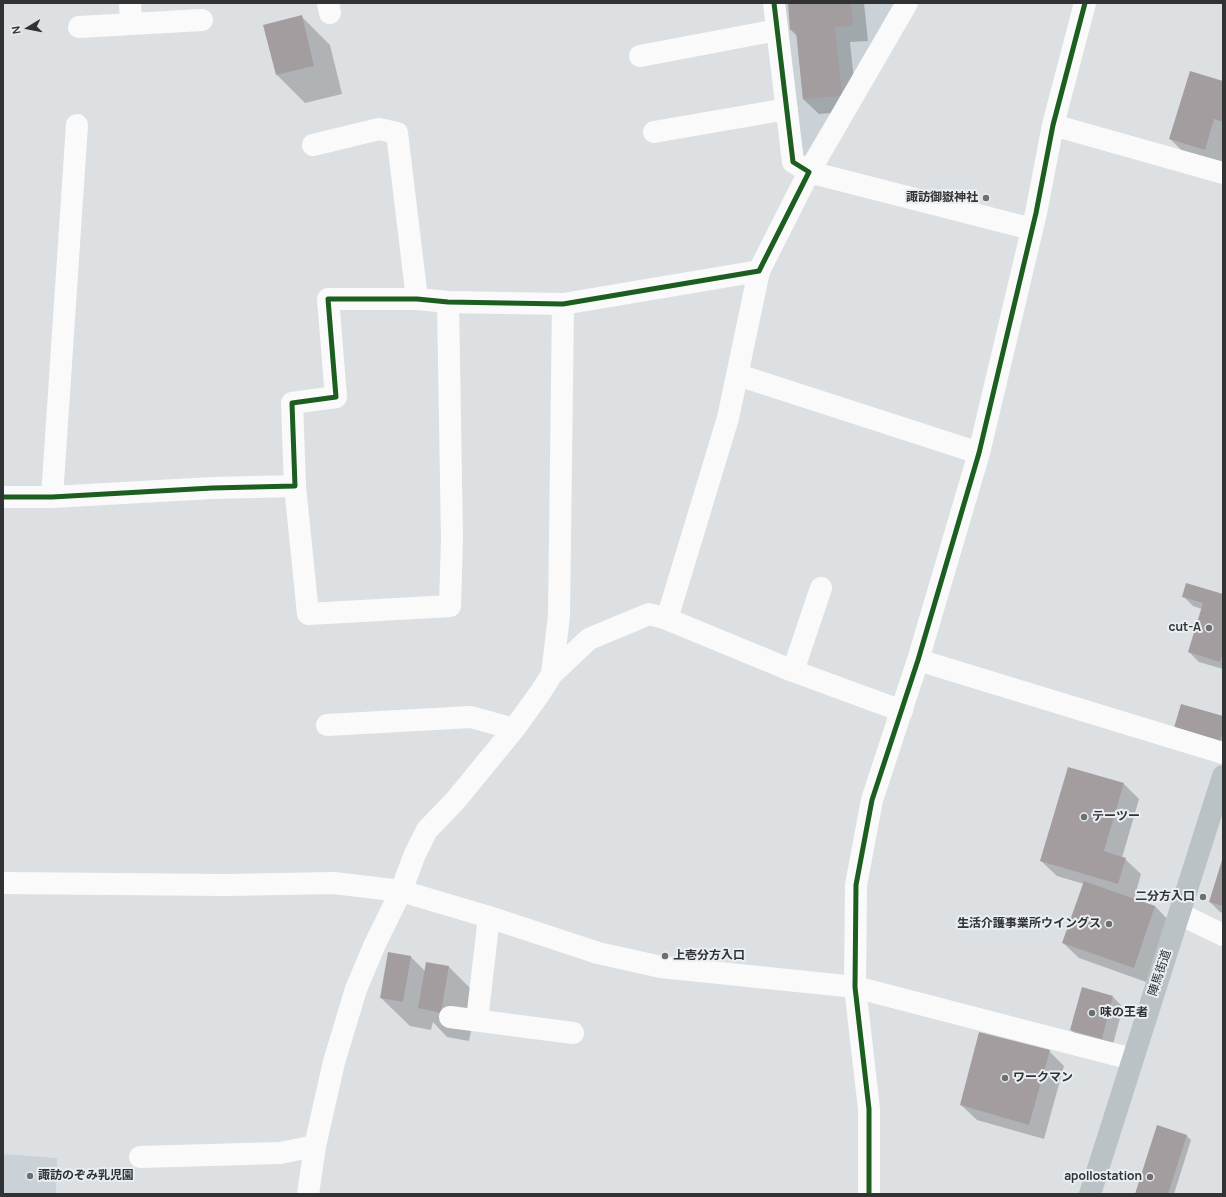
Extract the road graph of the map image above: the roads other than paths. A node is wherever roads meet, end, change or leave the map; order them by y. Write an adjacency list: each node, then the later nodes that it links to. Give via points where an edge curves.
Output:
1 (774, 3): 7 (street)
2 (907, 3): 14 (street)
3 (1085, 3): 11 (street)
4 (131, 14): 5 (street); 6 (street)
5 (202, 20)
6 (79, 27)
7 (777, 30): 8 (street); 9 (street)
8 (640, 56)
9 (787, 109): 12 (street); 14 (street, via 793,162)
10 (77, 125): 25 (street)
11 (1053, 125): 15 (street); 16 (street)
12 (654, 132)
13 (313, 145): 18 (street, via 379,129 397,133)
14 (809, 172): 16 (street); 17 (street)
15 (1223, 173)
16 (1032, 229): 22 (street)
17 (759, 271): 20 (street); 21 (street)
18 (417, 299): 19 (street); 23 (street, via 328,298 336,398 292,403)
19 (448, 302): 20 (street); 23 (street, via 452,539 450,606 308,614)
20 (563, 304): 30 (street, via 559,616)
21 (738, 375): 22 (street); 27 (street, via 728,418)
22 (979, 453): 28 (street)
23 (295, 486): 25 (street)
24 (3, 497): 25 (street)
25 (52, 497)
26 (821, 588): 29 (street)
27 (667, 619): 29 (street); 30 (street, via 649,614 589,639)
28 (918, 660): 31 (street); 34 (street)
29 (793, 670): 31 (street)
30 (552, 674): 33 (street)
31 (902, 711): 41 (street, via 872,800 856,885)
32 (327, 725): 33 (street, via 471,717)
33 (514, 729): 37 (street, via 455,801 427,830)
34 (1223, 753)
35 (1223, 776): 38 (main road, 陣馬街道)
36 (3, 884): 37 (street, via 226,885 334,882)
37 (401, 891): 39 (street); 46 (street, via 374,944 356,989 334,1062)
38 (1180, 914): 40 (street); 45 (main road, 陣馬街道)
39 (489, 917): 41 (street, via 598,953 662,967); 43 (street)
40 (1223, 935)
41 (855, 986): 45 (street); 49 (street, via 869,1109)
42 (450, 1017): 43 (street)
43 (477, 1020): 44 (street)
44 (573, 1033)
45 (1132, 1059): 50 (main road, 陣馬街道)
46 (315, 1146): 47 (street, via 280,1153); 48 (street)
47 (140, 1157)
48 (308, 1194)
49 (869, 1194)
50 (1090, 1194)

